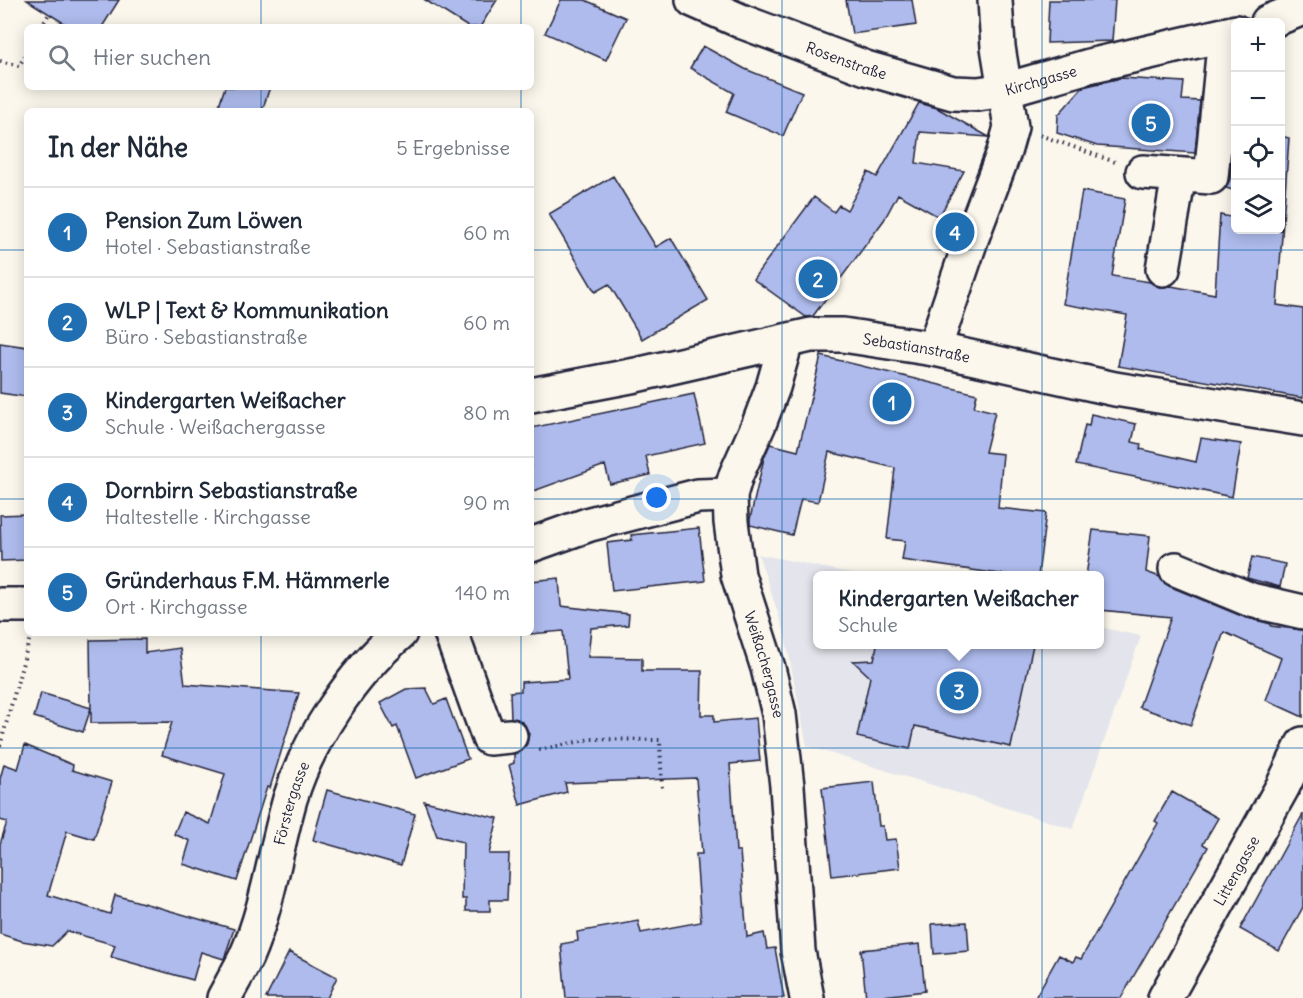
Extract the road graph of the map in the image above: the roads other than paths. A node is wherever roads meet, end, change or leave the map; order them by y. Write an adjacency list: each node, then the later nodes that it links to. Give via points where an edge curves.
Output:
1 (693, 0): 6 (street, Rosenstraße, via 866,68 924,85 953,93)
2 (995, 0): 6 (street)
3 (1303, 8): 4 (street)
4 (1278, 18)
5 (1230, 33): 6 (street, Kirchgasse); 8 (street, via 1211,177)
6 (1005, 90): 11 (street, Kirchgasse, via 1011,127)
7 (1143, 172): 8 (street)
8 (1179, 175): 9 (street)
9 (1163, 269)
10 (786, 340): 11 (street, Sebastianstraße, via 811,335 843,336); 12 (street, Sebastianstraße); 14 (street, Weißachergasse, via 773,387)
11 (934, 349): 13 (street, Sebastianstraße, via 1115,389)
12 (534, 394)
13 (1303, 419)
14 (730, 495): 15 (street, via 688,498 590,524); 25 (street, Weißachergasse, via 738,575 779,714 798,951)
15 (534, 544)
16 (1176, 569): 19 (street, via 1251,600)
17 (0, 605): 18 (street)
18 (24, 605)
19 (1303, 612)
20 (397, 636): 24 (street, Förstergasse, via 342,697 313,745 291,797 246,957)
21 (452, 636): 22 (street, via 489,738)
22 (519, 744)
23 (1303, 744): 26 (street, Littengasse)
24 (224, 998)
25 (807, 998)
26 (1165, 998)

